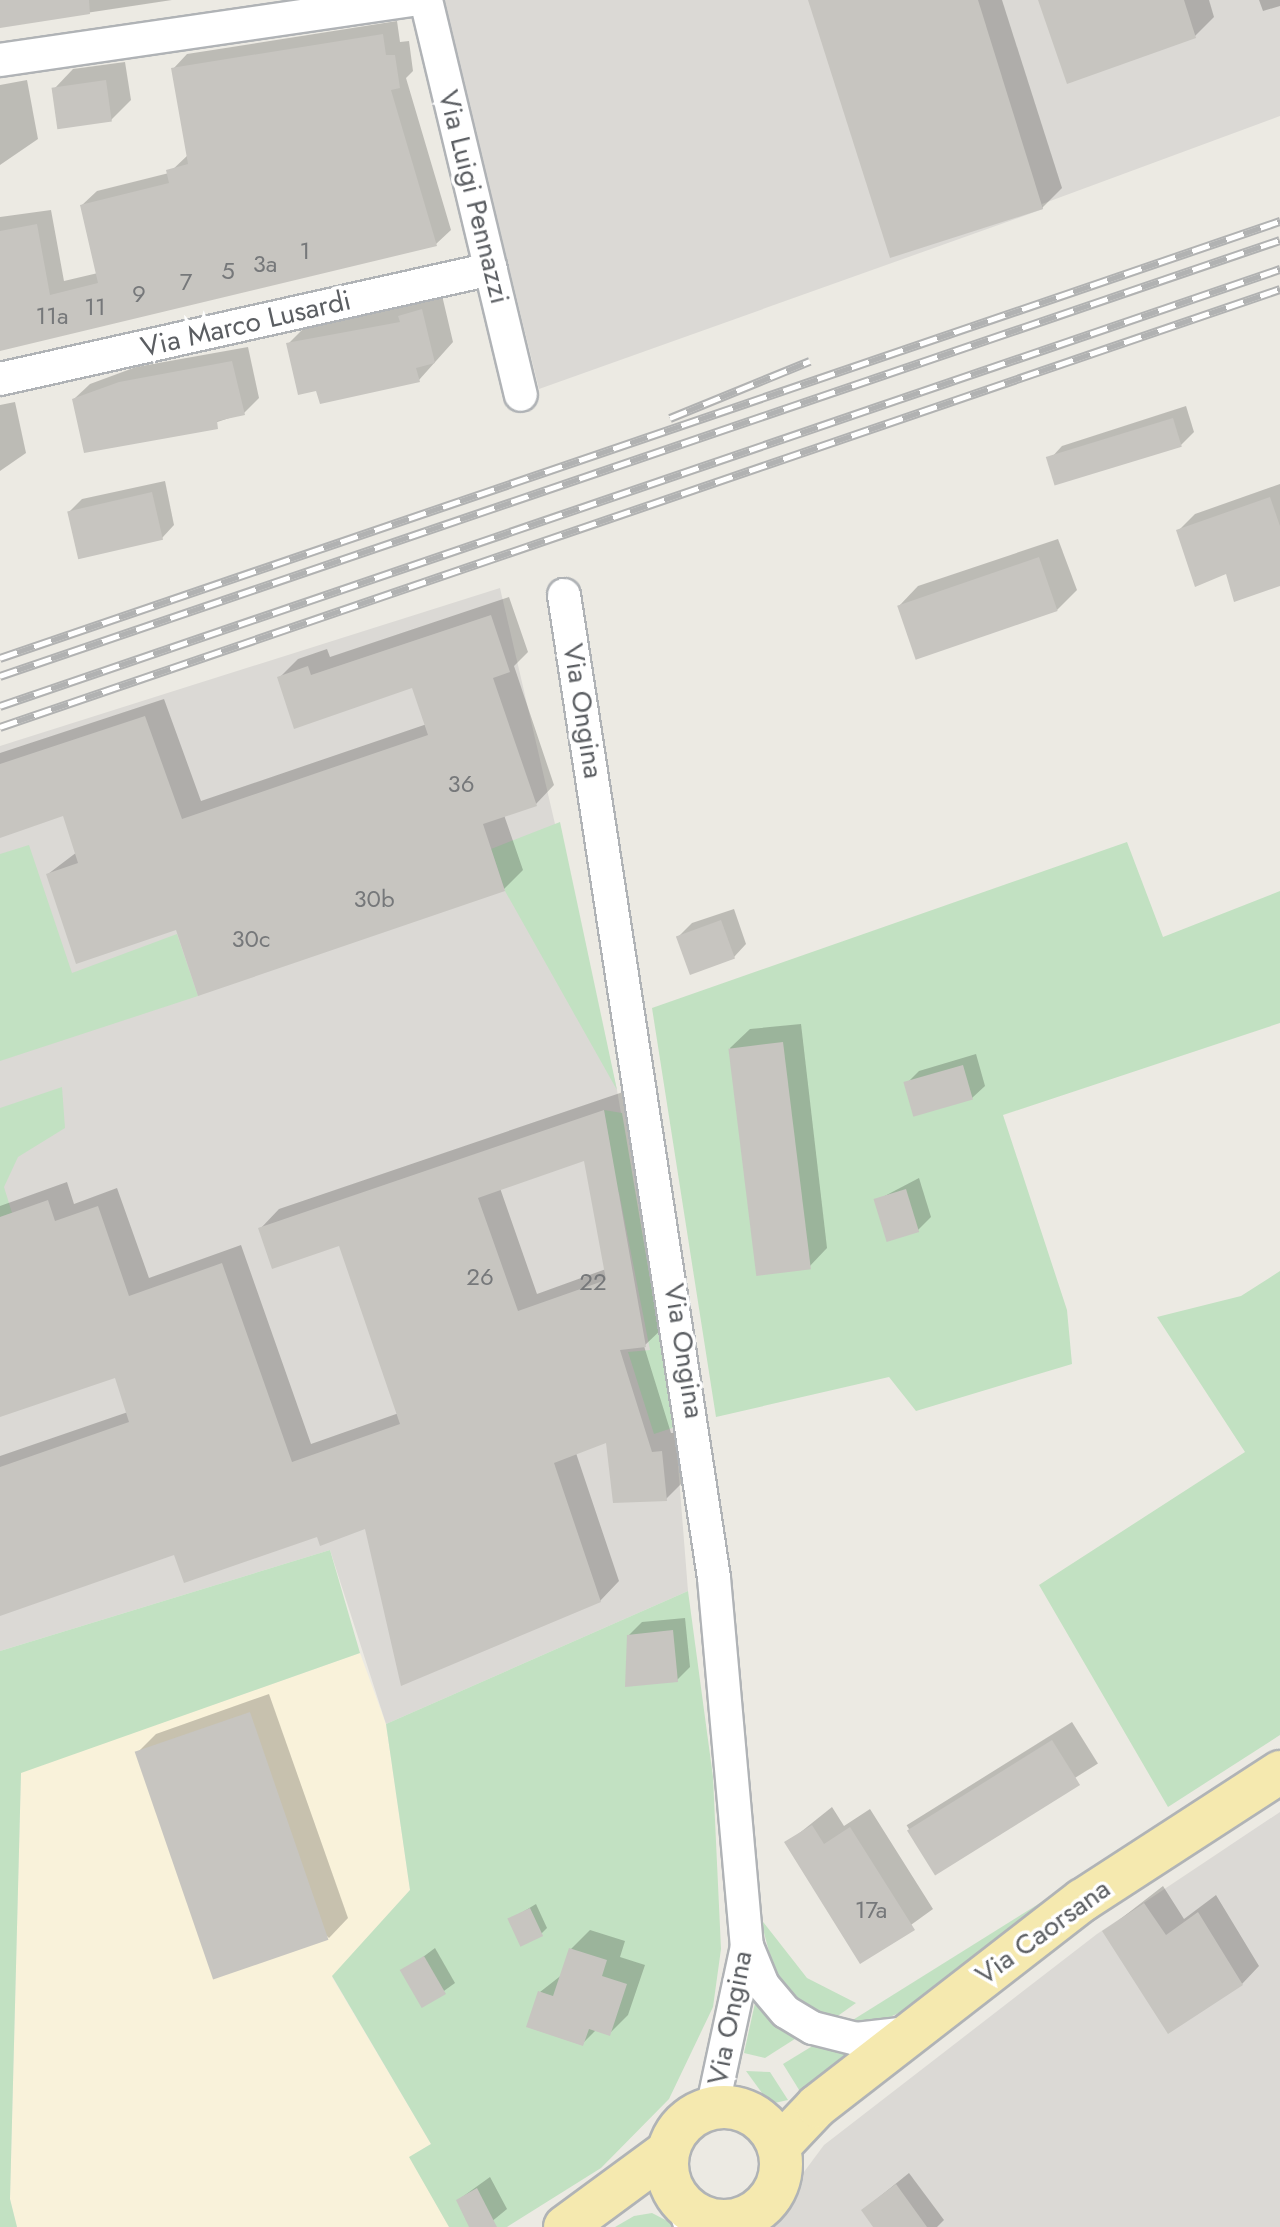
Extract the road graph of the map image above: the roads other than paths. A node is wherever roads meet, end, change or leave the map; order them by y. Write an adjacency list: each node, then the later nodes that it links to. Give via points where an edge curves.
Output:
1 (412, 0): 3 (street)
2 (426, 0): 4 (street, Via Luigi Pennazzi)
3 (0, 60)
4 (491, 269): 5 (street, Via Marco Lusardi); 6 (street, Via Luigi Pennazzi)
5 (0, 379)
6 (521, 395)
7 (564, 595): 9 (street, Via Ongina, via 699,1445)
8 (1280, 1772): 10 (main road, Via Caorsana, via 1083,1900)
9 (747, 1946): 10 (street, via 763,1985 786,2012 813,2028 856,2039); 12 (street, Via Ongina)
10 (909, 2033): 11 (main road, Via Caorsana)
11 (817, 2106): 12 (main road, via 779,2119); 13 (main road)
12 (723, 2108): 13 (main road, via 753,2114); 14 (main road, via 688,2119)
13 (779, 2146): 15 (main road, via 774,2191)
14 (679, 2193): 15 (main road, via 699,2215); 16 (main road); 17 (main road)
15 (736, 2223)
16 (565, 2227)
17 (576, 2227)

